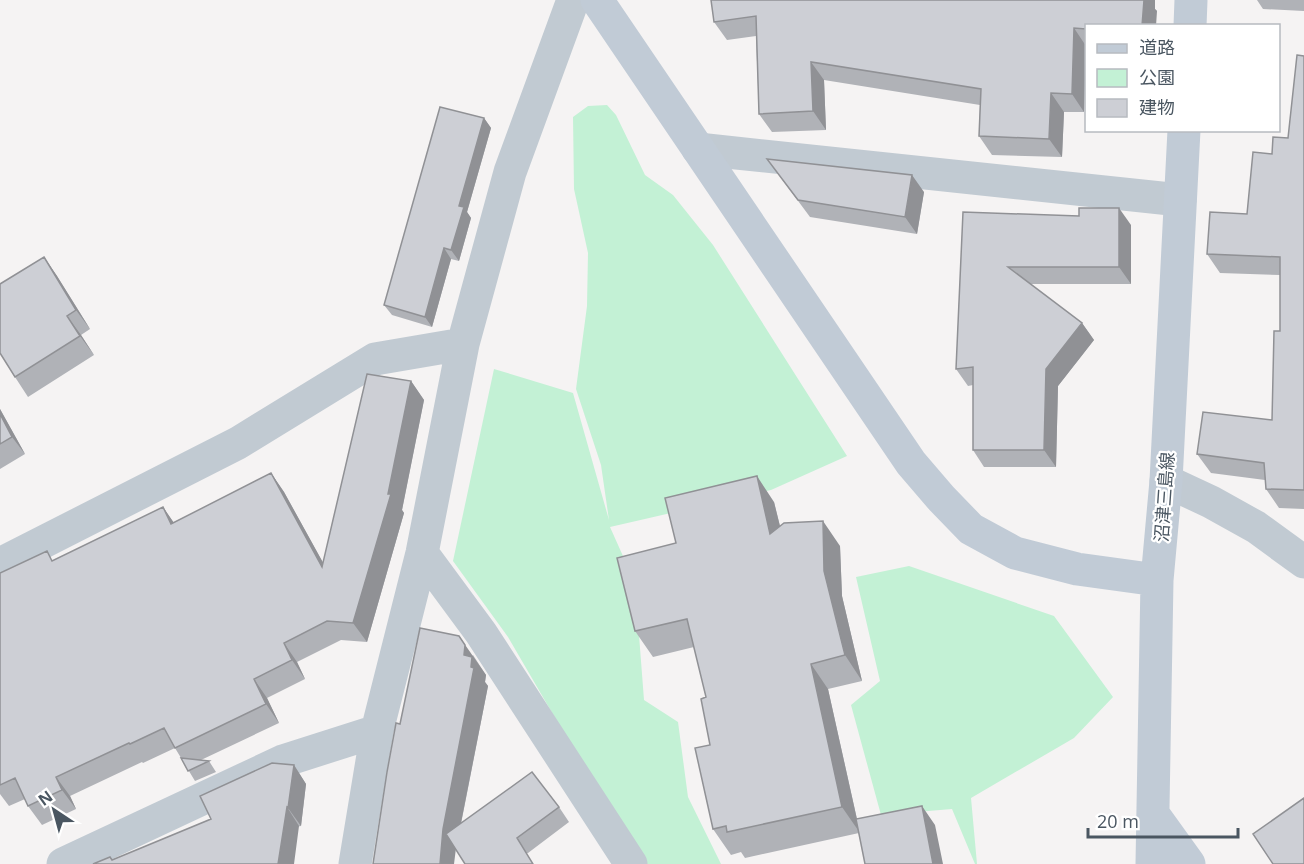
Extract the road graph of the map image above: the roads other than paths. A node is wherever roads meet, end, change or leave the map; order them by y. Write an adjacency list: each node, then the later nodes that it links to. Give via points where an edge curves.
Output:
1 (573, 0): 8 (street, via 510,172)
2 (597, 0): 6 (street)
3 (1191, 0): 4 (street)
4 (1190, 24)
5 (1184, 132): 7 (street, 沼津三島線)
6 (698, 149): 7 (street); 13 (street, via 911,463 971,529 1015,553 1077,569)
7 (1180, 200): 9 (street, 沼津三島線)
8 (463, 344): 10 (street); 12 (street, via 375,359 238,443)
9 (1166, 481): 11 (street, via 1256,527); 13 (street, 沼津三島線)
10 (422, 553): 14 (street); 18 (street, via 481,633)
11 (1304, 562)
12 (0, 564)
13 (1157, 580): 15 (street, 沼津三島線)
14 (377, 730): 16 (street, via 283,761); 17 (street)
15 (1153, 814): 19 (street, 沼津三島線); 20 (street)
16 (63, 864)
17 (355, 864)
18 (631, 864)
19 (1152, 864)
20 (1190, 864)

